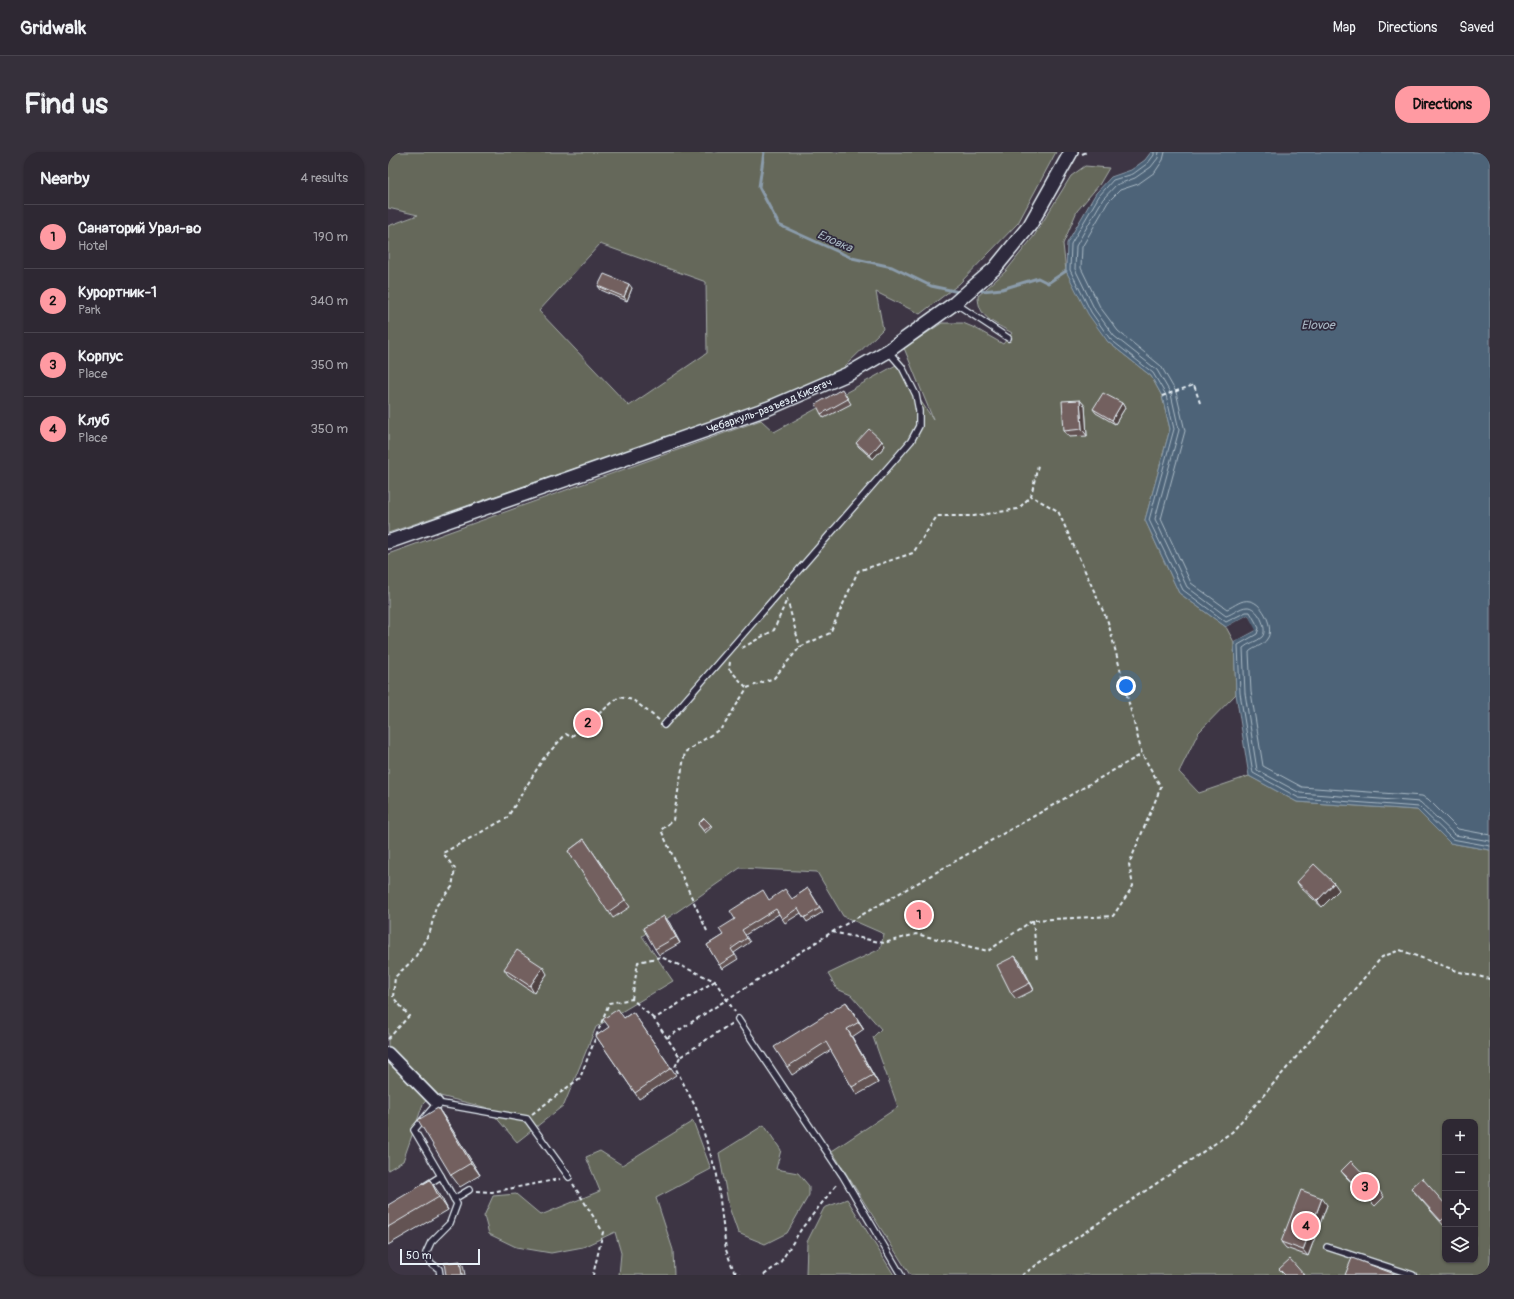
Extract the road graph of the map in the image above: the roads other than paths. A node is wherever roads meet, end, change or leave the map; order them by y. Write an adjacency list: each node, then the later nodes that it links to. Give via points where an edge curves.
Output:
1 (1071, 152): 2 (street, Чебаркуль-разъезд Кисегач, via 1030,225 995,268)
2 (955, 303): 3 (lane); 4 (street, Чебаркуль-разъезд Кисегач)
3 (1008, 338)
4 (888, 351): 5 (street, Чебаркуль-разъезд Кисегач, via 850,373 769,408); 6 (lane, via 902,367 916,395 918,426 911,441)
5 (388, 542)
6 (664, 725)
7 (738, 1018): 17 (lane, via 843,1176)
8 (388, 1053): 9 (street)
9 (437, 1103): 10 (lane, via 414,1130); 11 (lane, via 527,1119)
10 (441, 1176): 12 (lane); 14 (lane)
11 (569, 1177)
12 (421, 1188)
13 (469, 1190): 14 (lane)
14 (454, 1199): 16 (lane, via 457,1204 450,1223 431,1242 426,1253 431,1263 439,1269)
15 (1327, 1247): 18 (lane)
16 (440, 1275)
17 (901, 1275)
18 (1414, 1275)

